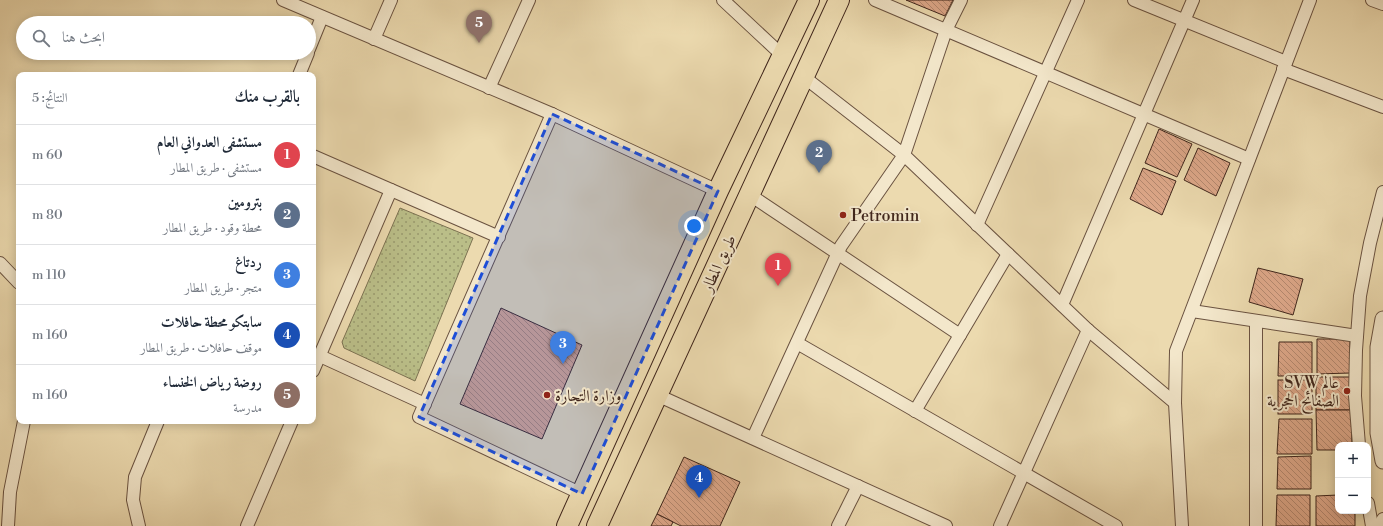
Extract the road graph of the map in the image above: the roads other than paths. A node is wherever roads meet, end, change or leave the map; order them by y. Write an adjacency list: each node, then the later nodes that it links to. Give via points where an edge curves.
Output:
1 (283, 0): 15 (street)
2 (392, 0): 19 (street)
3 (529, 0): 26 (street)
4 (723, 0): 20 (street)
5 (809, 0): 20 (main road, طريق المطار)
6 (840, 0): 25 (main road, طريق المطار)
7 (875, 0): 17 (street)
8 (961, 0): 17 (street)
9 (1078, 0): 24 (street)
10 (1134, 0): 16 (street)
11 (1193, 0): 16 (street)
12 (1310, 0): 22 (street)
13 (1372, 0): 14 (street)
14 (1383, 4)
15 (322, 17): 18 (street); 19 (street)
16 (1184, 21): 22 (street); 29 (street)
17 (946, 30): 24 (street); 30 (street)
18 (316, 32)
19 (374, 39): 26 (street)
20 (783, 56): 34 (main road, طريق المطار)
21 (305, 60): 23 (street)
22 (1285, 66): 27 (street); 32 (street)
23 (299, 72)
24 (1045, 73): 29 (street); 37 (street)
25 (804, 77): 30 (street); 36 (main road, طريق المطار)
26 (489, 88): 28 (street)
27 (1383, 107)
28 (552, 114): 34 (street); 38 (street)
29 (1144, 115): 32 (street); 43 (street)
30 (904, 155): 37 (street); 39 (street)
31 (316, 157): 33 (street)
32 (1249, 159): 44 (street)
33 (391, 190): 38 (street); 51 (street)
34 (718, 191): 65 (main road, طريق المطار)
35 (1383, 192): 49 (street, via 1370,243)
36 (750, 195): 39 (street); 53 (main road, طريق المطار)
37 (977, 225): 40 (street)
38 (499, 237): 55 (street)
39 (838, 253): 48 (street); 50 (street)
40 (1008, 254): 43 (street); 48 (street)
41 (0, 263): 42 (street)
42 (16, 279)
43 (1062, 305): 47 (street)
44 (1192, 311): 46 (street); 54 (street, via 1176,351)
45 (1383, 319): 62 (street, via 1378,347 1378,433)
46 (1256, 320): 49 (street); 80 (street)
47 (1088, 330): 54 (street); 63 (street)
48 (960, 335): 56 (street)
49 (1357, 336): 61 (street, via 1355,396)
50 (797, 343): 56 (street); 60 (street)
51 (320, 356): 52 (street); 55 (street)
52 (316, 365)
53 (657, 395): 60 (street); 74 (main road, طريق المطار)
54 (1175, 403): 79 (street)
55 (425, 404): 65 (street, via 419,417)
56 (915, 411): 63 (street)
57 (23, 424): 70 (street, via 10,492)
58 (157, 424): 71 (street, via 135,477 132,500)
59 (291, 424): 72 (street)
60 (753, 438): 64 (street)
61 (1359, 442)
62 (1383, 461)
63 (1024, 473): 68 (street); 77 (street)
64 (858, 486): 69 (street); 75 (street)
65 (582, 494): 73 (main road, طريق المطار)
66 (1370, 514): 81 (street)
67 (1383, 519): 82 (street)
68 (1095, 520): 78 (street)
69 (930, 523): 76 (street)
70 (8, 526)
71 (139, 526)
72 (247, 526)
73 (567, 526)
74 (597, 526)
75 (838, 526)
76 (946, 526)
77 (1000, 526)
78 (1116, 526)
79 (1182, 526)
80 (1256, 526)
81 (1372, 526)
82 (1378, 526)

